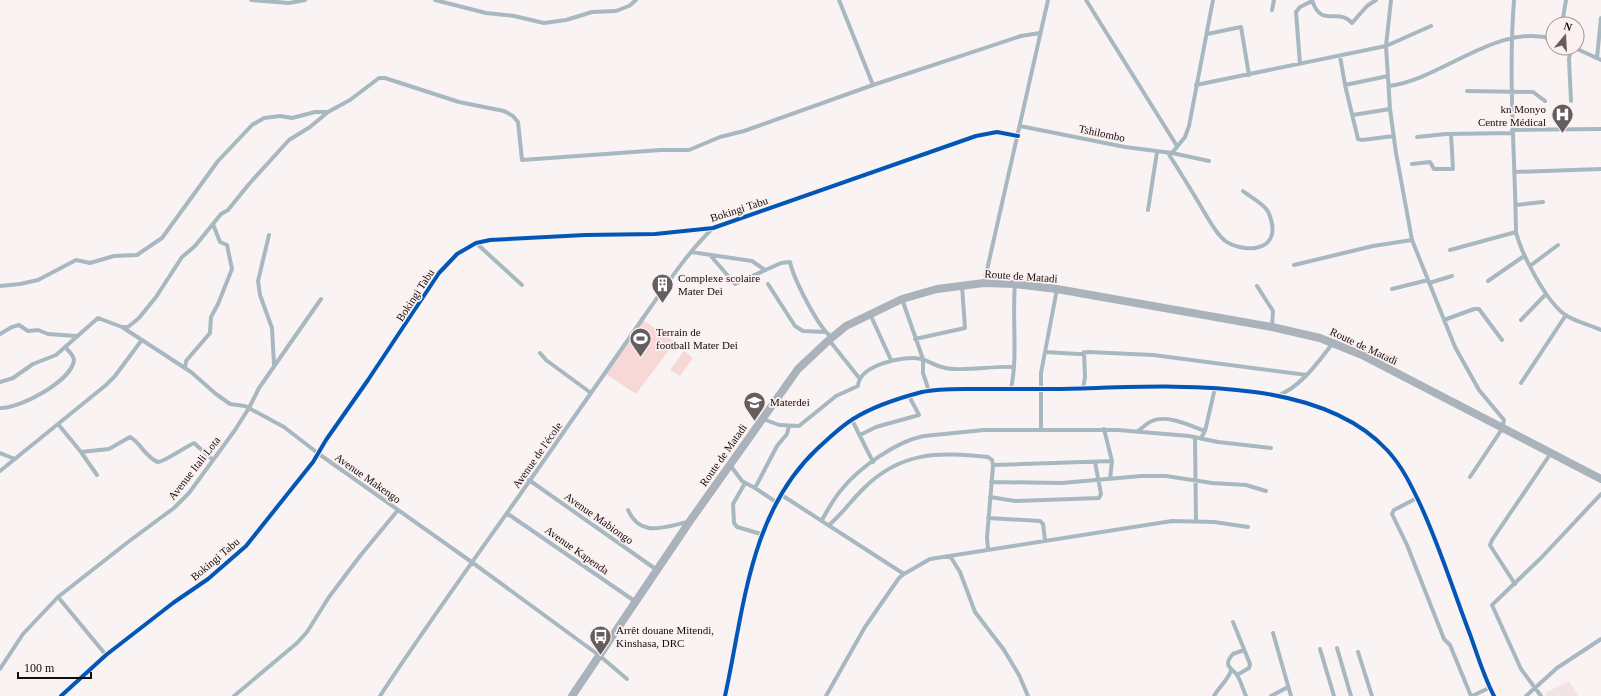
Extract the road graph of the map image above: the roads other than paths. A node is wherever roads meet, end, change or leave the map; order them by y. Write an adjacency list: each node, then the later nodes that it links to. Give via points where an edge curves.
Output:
1 (251, 0): 2 (street)
2 (305, 0)
3 (436, 0): 4 (street, via 486,13 544,23 592,12 616,11)
4 (636, 0)
5 (839, 0): 31 (street)
6 (1048, 0): 19 (street)
7 (1086, 0): 49 (street)
8 (1213, 0): 20 (street)
9 (1274, 0): 15 (street)
10 (1312, 0): 11 (street, via 1315,9 1321,15 1345,17 1352,23); 28 (street, via 1296,12)
11 (1376, 0)
12 (1391, 0): 23 (street)
13 (1514, 0): 21 (street)
14 (1566, 0): 16 (street)
15 (1272, 10)
16 (1563, 16)
17 (1601, 18): 27 (street)
18 (1431, 26): 23 (street)
19 (1040, 33): 31 (street, via 1021,36); 42 (street)
20 (1207, 34): 29 (street, via 1241,27); 32 (street)
21 (1511, 38): 22 (street); 34 (street, via 1433,72); 36 (street)
22 (1545, 38)
23 (1386, 46): 25 (street); 30 (street)
24 (1585, 53): 27 (street)
25 (1340, 56): 28 (street); 33 (street)
26 (1569, 56): 38 (street)
27 (1599, 59)
28 (1300, 64): 29 (street)
29 (1249, 75): 32 (street)
30 (1388, 76): 33 (street); 34 (street)
31 (873, 85): 40 (street, via 688,150 524,160 520,158 518,122 513,116 504,111 459,102 385,78 378,78 351,99)
32 (1196, 85): 49 (street, via 1187,132)
33 (1345, 85): 41 (street)
34 (1389, 86): 39 (street)
35 (1467, 91): 36 (street)
36 (1513, 91): 37 (street, via 1533,92); 44 (street)
37 (1545, 101)
38 (1571, 101)
39 (1390, 108): 41 (street); 47 (street)
40 (328, 112): 60 (street, via 289,140); 82 (street, via 315,112 292,118 264,118 252,125 218,161 162,238 136,255 114,256 90,263 76,260 38,280)
41 (1353, 115): 47 (street, via 1360,140)
42 (1020, 126): 46 (street); 50 (street, Tshilombo)
43 (1601, 129): 44 (street)
44 (1512, 132): 45 (street); 55 (street)
45 (1451, 134): 48 (street); 53 (street, via 1453,169 1434,169 1430,162)
46 (1018, 136): 61 (street, Bokingi Tabu, via 997,132 976,136); 77 (street)
47 (1394, 136): 64 (street)
48 (1417, 137)
49 (1177, 146): 51 (street)
50 (1157, 152): 51 (street, Tshilombo); 59 (street)
51 (1170, 153): 52 (street, Tshilombo); 56 (street, via 1223,239 1246,248 1266,245 1272,234 1270,214)
52 (1210, 161)
53 (1412, 164)
54 (1601, 169): 55 (street)
55 (1514, 172): 58 (street)
56 (1243, 191)
57 (1543, 202): 58 (street)
58 (1516, 205): 62 (street)
59 (1148, 210)
60 (213, 224): 93 (street, via 182,257 143,314 133,324); 111 (street, via 220,242 227,245 232,268 211,317 210,333 186,361)
61 (713, 228): 65 (street, Bokingi Tabu, via 655,234 490,240); 68 (street, Avenue de l'école)
62 (1516, 232): 67 (street); 70 (street)
63 (269, 235): 109 (street, via 258,281 260,296 272,326)
64 (1412, 240): 71 (street, via 1373,246); 75 (street)
65 (476, 243): 80 (street); 142 (street, Bokingi Tabu, via 451,258 439,273)
66 (1558, 246): 72 (street)
67 (1450, 250)
68 (691, 252): 69 (street); 121 (street, Avenue de l'école)
69 (710, 255): 73 (street, via 752,261); 73 (street, via 733,284)
70 (1524, 256): 72 (street); 76 (street)
71 (1294, 265)
72 (1530, 266): 86 (street)
73 (765, 270): 98 (street, via 785,261 790,262 818,323)
74 (1452, 276): 75 (street)
75 (1428, 281): 85 (street); 91 (street)
76 (1488, 281)
77 (984, 283): 79 (highway, Route de Matadi); 81 (highway, Route de Matadi)
78 (768, 284): 98 (street, via 795,326 803,332)
79 (1015, 284): 84 (highway, Route de Matadi); 110 (street)
80 (522, 285)
81 (962, 285): 88 (highway, Route de Matadi); 99 (street, via 965,328)
82 (0, 286)
83 (1257, 286): 94 (street, via 1273,311)
84 (1057, 289): 94 (highway, Route de Matadi); 104 (street)
85 (1392, 289)
86 (1546, 294): 90 (street); 92 (street)
87 (321, 299): 109 (street, Avenue Itali Lota)
88 (902, 299): 89 (highway, Route de Matadi); 99 (street)
89 (870, 314): 98 (highway, Route de Matadi); 108 (street)
90 (1566, 315): 95 (street); 115 (street)
91 (1444, 320): 100 (street, via 1477,308); 131 (street, via 1473,381 1504,420)
92 (1521, 320)
93 (122, 327): 97 (street, Avenue Makengo, via 99,318); 101 (street, Avenue Makengo)
94 (1272, 327): 102 (highway, Route de Matadi)
95 (1601, 330)
96 (0, 334): 97 (street, via 19,325 28,331 38,330 48,334)
97 (76, 336): 103 (street, Avenue Makengo)
98 (829, 336): 113 (street); 126 (highway, Route de Matadi, via 798,369)
99 (915, 339): 107 (street)
100 (1502, 340)
101 (142, 341): 111 (street, Avenue Makengo); 128 (street, via 115,376)
102 (1334, 343): 112 (street); 131 (highway, Route de Matadi, via 1362,355)
103 (65, 347): 114 (street, Avenue Makengo, via 53,357 45,358 13,378); 124 (street, via 74,357 74,361 57,382 32,399 8,408)
104 (1045, 352): 105 (street); 118 (street)
105 (1084, 352): 112 (street, via 1153,355); 119 (street)
106 (540, 353): 121 (street)
107 (923, 359): 108 (street); 110 (street, via 938,367 953,369); 120 (street, via 922,373)
108 (891, 360): 113 (street, via 871,369)
109 (274, 365): 125 (street, Avenue Itali Lota)
110 (1014, 367): 117 (street)
111 (185, 368): 125 (street, Avenue Makengo, via 230,404)
112 (1307, 375): 123 (street, via 1285,393)
113 (860, 378): 129 (street, via 858,386 836,396 799,426)
114 (0, 382)
115 (1521, 383)
116 (1215, 388): 119 (street, via 1155,386); 123 (street); 133 (street)
117 (1011, 389): 118 (street); 120 (street)
118 (1040, 389): 119 (street); 130 (street)
119 (1083, 389)
120 (929, 391): 122 (street)
121 (591, 393): 155 (street, Avenue de l'école)
122 (909, 396): 127 (street); 135 (street, via 919,415 876,427)
123 (1276, 396): 165 (street, via 1335,415 1370,435 1387,449 1398,463)
124 (0, 408)
125 (249, 408): 142 (street, Avenue Makengo, via 284,427); 144 (street, Avenue Itali Lota)
126 (762, 419): 129 (street); 148 (highway, Route de Matadi)
127 (852, 420): 135 (street); 162 (street, via 817,449)
128 (58, 424): 139 (street); 143 (street)
129 (789, 426): 160 (street, via 787,434 777,446)
130 (1041, 429): 132 (street); 146 (street, via 970,431 924,436 906,440)
131 (1502, 429): 141 (highway, Route de Matadi); 152 (street)
132 (1104, 430): 134 (street); 145 (street)
133 (1205, 431): 134 (street, via 1180,421 1158,419); 137 (street)
134 (1137, 432): 136 (street)
135 (860, 436): 146 (street)
136 (1195, 437): 137 (street); 157 (street)
137 (1202, 438): 138 (street)
138 (1271, 448)
139 (81, 452): 144 (street, via 109,449 130,437 157,462 162,462 178,450 194,443); 151 (street)
140 (0, 453): 143 (street)
141 (1550, 453): 154 (highway, Route de Matadi); 183 (street, via 1490,545)
142 (319, 454): 167 (street, Avenue Makengo); 193 (street, Bokingi Tabu, via 238,555)
143 (15, 459): 150 (street)
144 (213, 460): 184 (street, Avenue Itali Lota, via 189,493 174,508)
145 (1112, 461): 147 (street); 153 (street)
146 (873, 462): 171 (street, via 841,489)
147 (1095, 462): 149 (street); 156 (street)
148 (729, 465): 159 (street); 172 (highway, Route de Matadi)
149 (992, 465): 158 (street); 174 (street, via 991,458 970,455 934,454 911,459 874,480)
150 (0, 471)
151 (97, 475)
152 (1470, 476)
153 (1110, 479): 156 (street); 157 (street, via 1166,476)
154 (1601, 479)
155 (529, 480): 169 (street, Avenue de l'école); 181 (street, Avenue Mabiongo)
156 (1099, 480): 158 (street); 164 (street, via 1101,496 1094,499 1015,501)
157 (1196, 481): 161 (street, via 1239,484); 173 (street)
158 (991, 482): 164 (street)
159 (745, 483): 160 (street); 176 (street, via 733,504 734,523 737,527)
160 (754, 488): 166 (street)
161 (1266, 491)
162 (780, 494): 166 (street); 171 (street)
163 (1601, 494): 183 (street)
164 (990, 498): 170 (street)
165 (1417, 498): 201 (street, via 1430,526); 216 (street, via 1394,510 1392,514 1444,639 1450,645)
166 (776, 502): 176 (street)
167 (398, 510): 180 (street, Avenue Makengo); 203 (street, via 329,597 307,632)
168 (628, 510): 172 (street, via 634,522 643,528 659,528)
169 (508, 514): 180 (street, Avenue de l'école); 185 (street, Avenue Kapenda)
170 (988, 518): 177 (street, via 1040,521 1043,524); 178 (street)
171 (822, 520): 174 (street)
172 (690, 521): 181 (highway, Route de Matadi)
173 (1196, 521): 175 (street); 177 (street, via 1160,523)
174 (829, 525): 182 (street)
175 (1248, 527)
176 (762, 534): 206 (street, via 748,581)
177 (1045, 540): 178 (street)
178 (988, 549): 179 (street)
179 (950, 556): 182 (street, via 930,559); 208 (street, via 960,572 975,612 1004,650)
180 (473, 563): 194 (street, Avenue Makengo); 204 (street, Avenue de l'école, via 446,598)
181 (658, 570): 185 (highway, Route de Matadi)
182 (904, 574): 207 (street, via 865,627)
183 (1514, 584): 199 (street, via 1493,602 1492,608 1521,669)
184 (58, 597): 193 (street); 195 (street, Avenue Itali Lota, via 23,634)
185 (636, 602): 194 (highway, Route de Matadi)
186 (1232, 622): 191 (street)
187 (1273, 633): 200 (street)
188 (1601, 639): 199 (street)
189 (1337, 648): 214 (street)
190 (1320, 649): 213 (street)
191 (1244, 650): 196 (street, via 1232,656 1229,664); 197 (street, via 1249,668)
192 (1358, 652): 215 (street)
193 (106, 655): 202 (street, Bokingi Tabu, via 73,682)
194 (600, 656): 198 (street, Avenue Makengo); 205 (highway, Route de Matadi)
195 (0, 669)
196 (1231, 671): 197 (street); 209 (street)
197 (1237, 675): 210 (street)
198 (627, 680)
199 (1535, 686): 218 (street); 219 (street)
200 (1288, 687): 211 (street); 212 (street)
201 (1490, 688): 216 (street); 217 (street)
202 (61, 696)
203 (234, 696)
204 (380, 696)
205 (572, 696)
206 (725, 696)
207 (826, 696)
208 (1028, 696)
209 (1214, 696)
210 (1246, 696)
211 (1271, 696)
212 (1291, 696)
213 (1334, 696)
214 (1351, 696)
215 (1372, 696)
216 (1472, 696)
217 (1494, 696)
218 (1526, 696)
219 (1541, 696)

